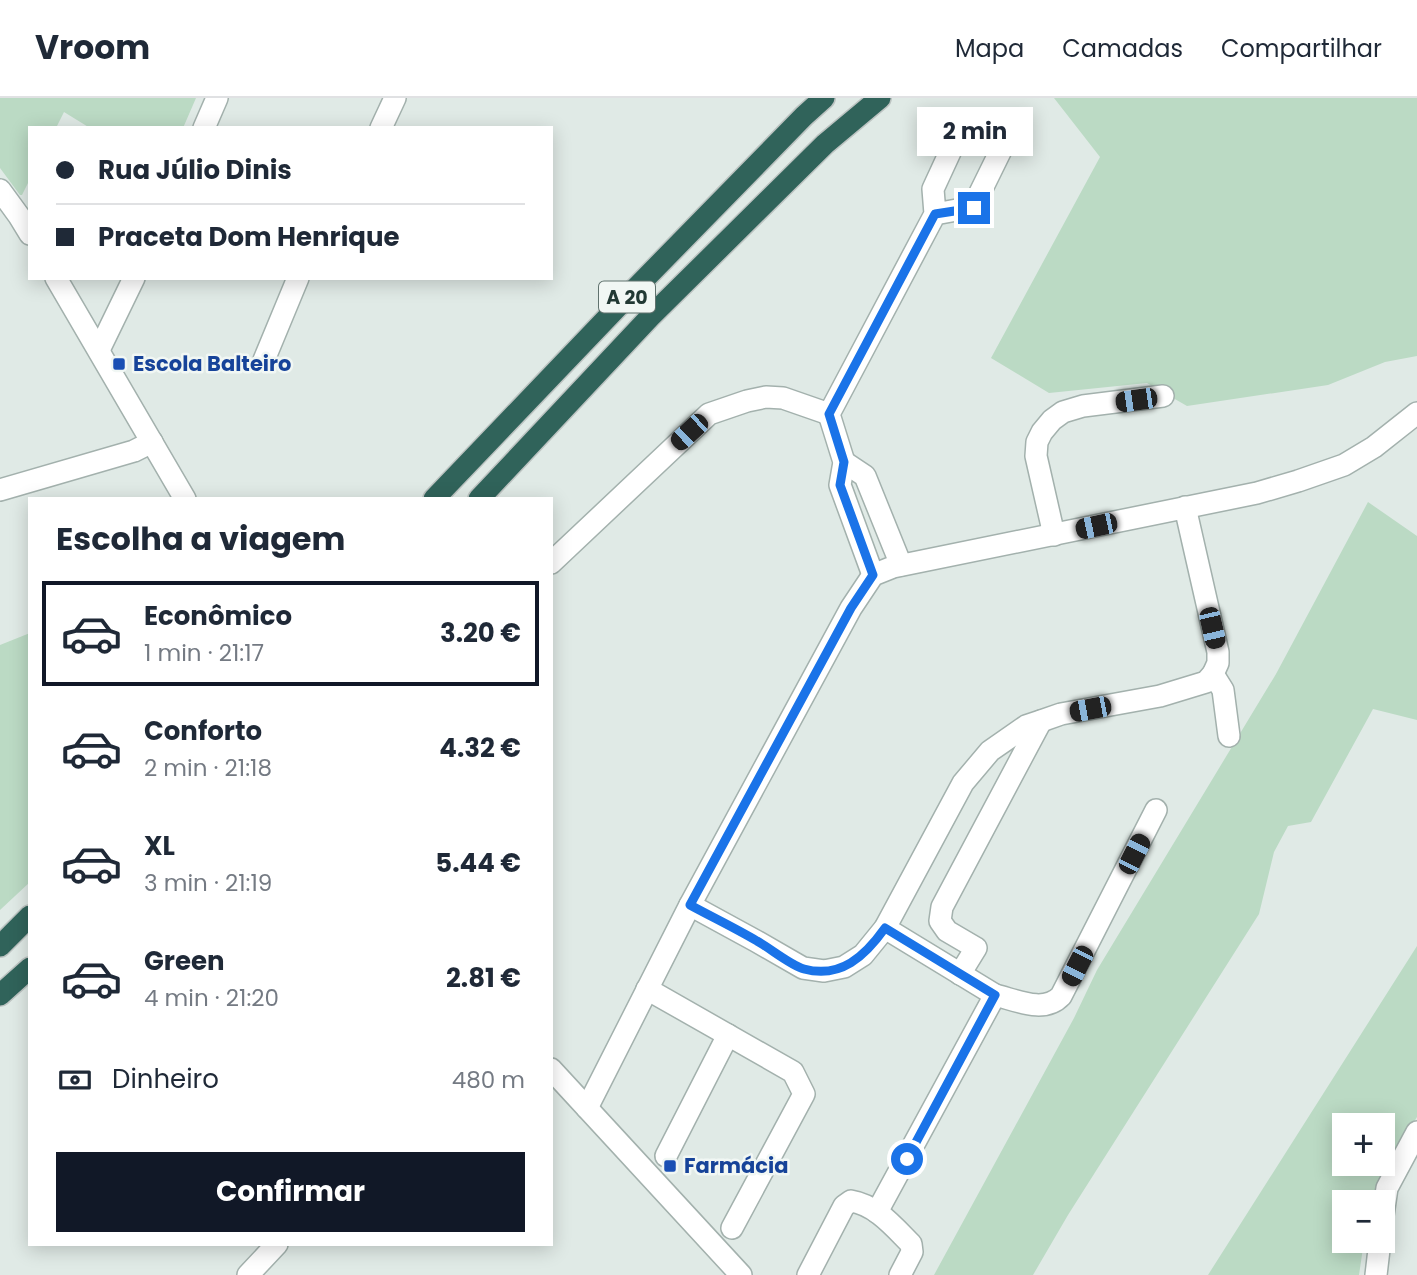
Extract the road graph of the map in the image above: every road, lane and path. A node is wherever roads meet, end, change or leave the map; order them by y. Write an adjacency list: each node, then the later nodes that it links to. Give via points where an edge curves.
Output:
1 (217, 98): 5 (street)
2 (395, 98): 6 (street)
3 (824, 98): 22 (highway, A 20)
4 (880, 98): 23 (highway, A 20, via 825,144 650,317)
5 (205, 126)
6 (382, 126)
7 (0, 190): 9 (street)
8 (935, 214): 17 (street)
9 (28, 231)
10 (57, 280): 13 (street)
11 (133, 280): 13 (street)
12 (297, 280): 14 (street)
13 (99, 350): 18 (street)
14 (264, 360)
15 (1163, 396): 25 (street, via 1083,406 1063,412 1042,432 1036,456)
16 (1417, 412): 24 (street, via 1344,465 1257,492)
17 (829, 414): 19 (street); 26 (street, via 766,397 709,414)
18 (152, 442): 20 (street, via 135,451); 21 (street)
19 (844, 462): 27 (street, via 865,476); 28 (street, via 840,485)
20 (0, 489)
21 (184, 497)
22 (436, 497)
23 (481, 497)
24 (1185, 507): 25 (street); 29 (street, via 1218,652)
25 (1054, 535): 27 (street)
26 (553, 561)
27 (901, 565): 28 (street)
28 (873, 575): 33 (street)
29 (1213, 674): 30 (street, via 1206,682 1160,696); 31 (street, via 1223,690)
30 (1041, 721): 35 (street, via 990,751 963,783); 38 (street, via 942,907 940,921 947,931 976,947)
31 (1229, 736)
32 (1156, 810): 41 (street, via 1061,996 1037,1006)
33 (690, 905): 35 (street, via 803,968 824,971 844,968 863,955); 39 (street)
34 (28, 918): 36 (highway)
35 (885, 928): 38 (street)
36 (0, 946)
37 (28, 970): 40 (highway)
38 (960, 974): 41 (street)
39 (647, 989): 42 (street); 44 (street)
40 (0, 995)
41 (995, 995): 48 (street)
42 (728, 1035): 46 (street); 49 (street, via 793,1072 804,1094)
43 (553, 1071): 44 (street)
44 (587, 1108): 53 (street)
45 (1417, 1132): 47 (street)
46 (667, 1156)
47 (1387, 1190)
48 (877, 1212): 54 (street, via 847,1202); 55 (street, via 912,1248)
49 (732, 1228)
50 (275, 1246): 52 (street)
51 (1379, 1253): 56 (street)
52 (247, 1275)
53 (741, 1275)
54 (808, 1275)
55 (900, 1275)
56 (1376, 1275)

